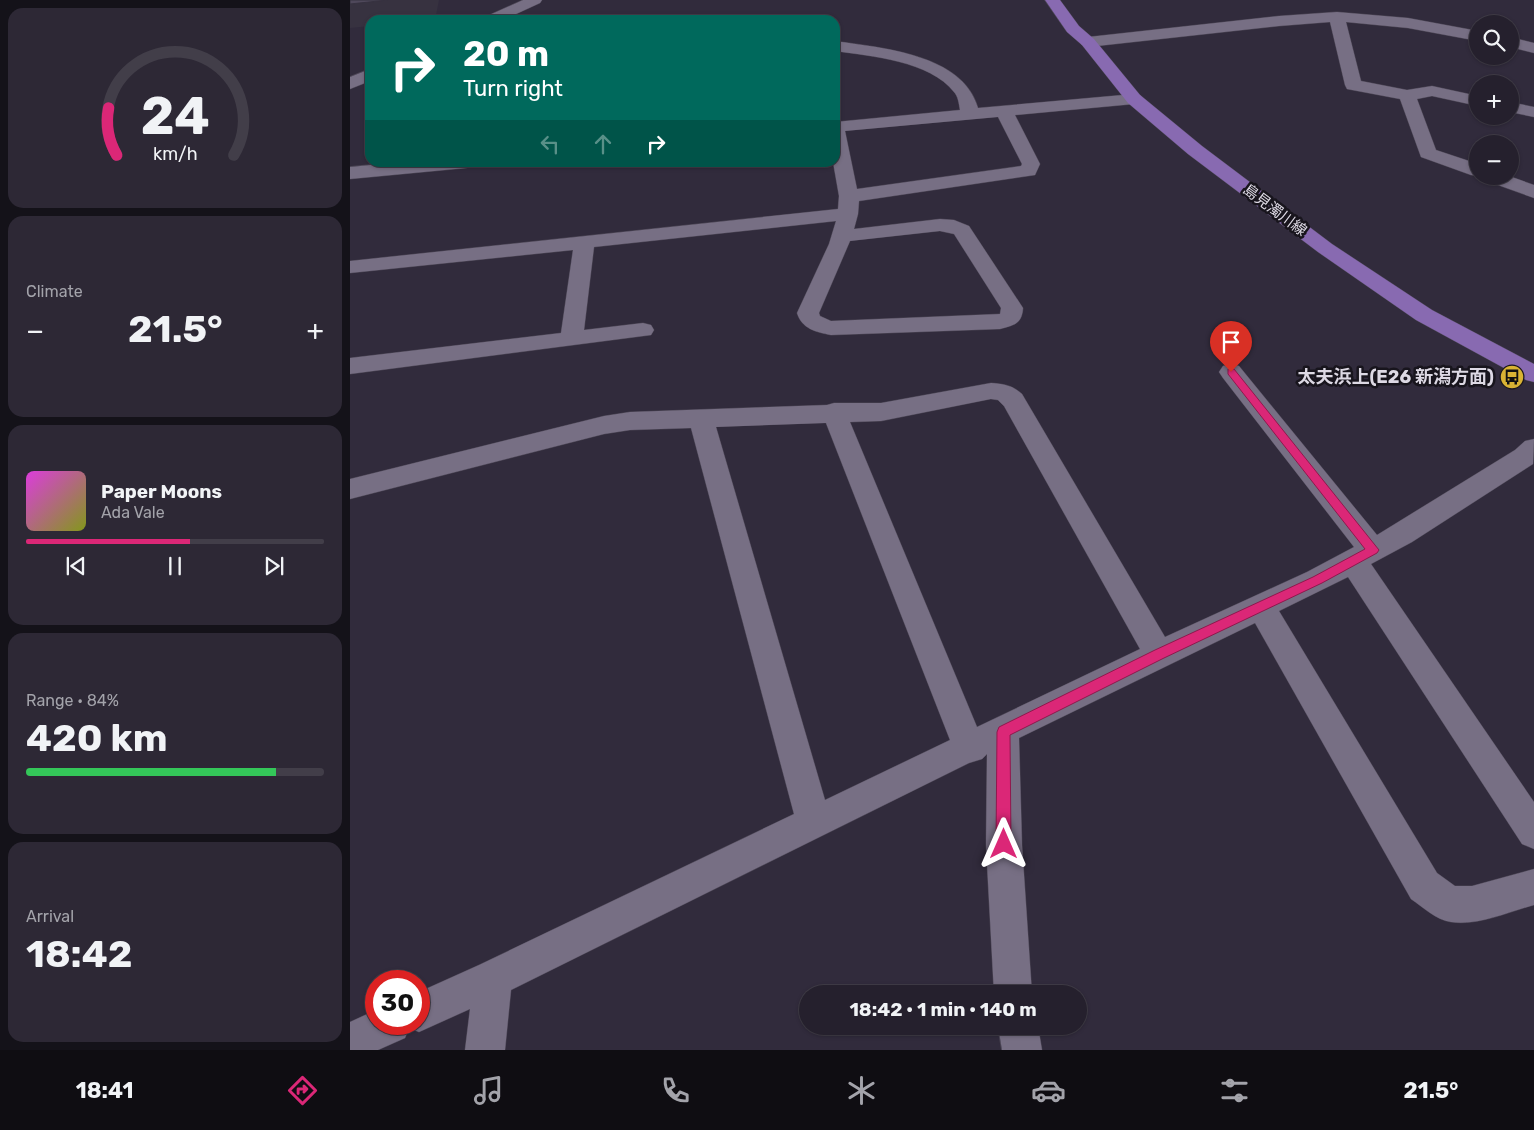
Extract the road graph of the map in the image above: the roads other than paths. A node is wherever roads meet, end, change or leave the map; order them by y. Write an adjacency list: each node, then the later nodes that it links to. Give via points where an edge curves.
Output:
1 (535, 0): 3 (street)
2 (1052, 0): 6 (main road, 島見濁川線)
3 (501, 15)
4 (1338, 18): 5 (street, via 1408,23); 6 (street, via 1279,14); 12 (street, via 1353,85)
5 (1469, 34)
6 (1088, 42): 13 (main road, 島見濁川線)
7 (1519, 44): 9 (street)
8 (840, 47): 18 (street, via 932,67 962,89)
9 (1534, 48)
10 (365, 76): 11 (street)
11 (350, 84)
12 (1406, 95): 14 (street, via 1432,91); 22 (street, via 1428,153)
13 (1134, 99): 16 (street); 34 (main road, 島見濁川線, via 1195,150 1342,259 1424,315)
14 (1469, 99)
15 (1519, 109): 17 (street)
16 (1003, 110): 18 (street); 26 (street, via 1031,164 1028,171)
17 (1534, 112)
18 (970, 113): 19 (street)
19 (840, 126)
20 (840, 157): 26 (street)
21 (413, 167): 23 (street)
22 (1469, 168)
23 (350, 173)
24 (1515, 185): 25 (street)
25 (1534, 192)
26 (848, 205): 27 (street); 28 (street)
27 (842, 236): 27 (street, via 808,313 809,318 821,326 1000,322 1011,318 1012,308 962,230 954,226)
28 (584, 243): 29 (street); 31 (street)
29 (350, 268)
30 (643, 330): 31 (street)
31 (572, 338): 32 (street)
32 (350, 366)
33 (1231, 372): 39 (street)
34 (1534, 374)
35 (834, 412): 36 (street); 41 (street, via 881,412 991,391 1004,392 1013,400); 43 (street)
36 (701, 418): 38 (street, via 604,425); 44 (street)
37 (1531, 459): 39 (street)
38 (350, 488)
39 (1363, 555): 40 (street); 45 (street)
40 (1261, 606): 41 (street); 46 (street, via 1424,886 1450,904 1472,904)
41 (1159, 654): 42 (street)
42 (1003, 732): 43 (street); 48 (street, via 1004,844)
43 (970, 748): 44 (street)
44 (814, 823): 47 (street)
45 (1534, 832)
46 (1534, 887)
47 (493, 979): 49 (street); 53 (street)
48 (1012, 985)
49 (430, 1007)
50 (366, 1035): 52 (street)
51 (1020, 1035): 54 (street)
52 (350, 1042)
53 (485, 1050)
54 (1022, 1050)

